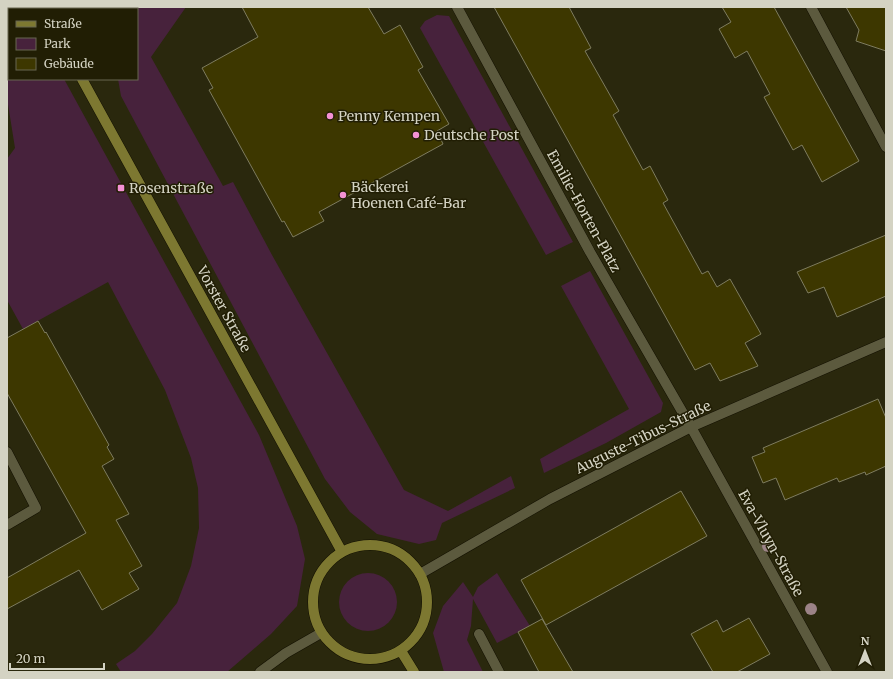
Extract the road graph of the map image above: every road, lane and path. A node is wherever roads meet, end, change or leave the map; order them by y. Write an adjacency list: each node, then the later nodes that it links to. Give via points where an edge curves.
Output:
1 (457, 7): 6 (street, Emilie-Horten-Platz, via 590,252)
2 (811, 7): 4 (street)
3 (83, 80): 9 (main road, Vorster Straße)
4 (886, 147)
5 (886, 342): 6 (street, Auguste-Tibus-Straße)
6 (691, 427): 10 (street, Auguste-Tibus-Straße, via 550,499); 17 (street, Eva-Vluyn-Straße)
7 (7, 452): 8 (street, via 36,508)
8 (7, 525)
9 (342, 552): 10 (main road, via 358,545 376,545 394,550 409,560); 11 (main road, via 327,564 317,579 312,598 314,616)
10 (420, 574): 13 (main road, via 426,590 428,607 423,624 414,639)
11 (321, 633): 13 (main road, via 343,654 357,659 388,658); 14 (street, via 286,653)
12 (479, 634): 16 (street)
13 (401, 651): 15 (main road)
14 (260, 672)
15 (414, 672)
16 (499, 672)
17 (827, 672)

